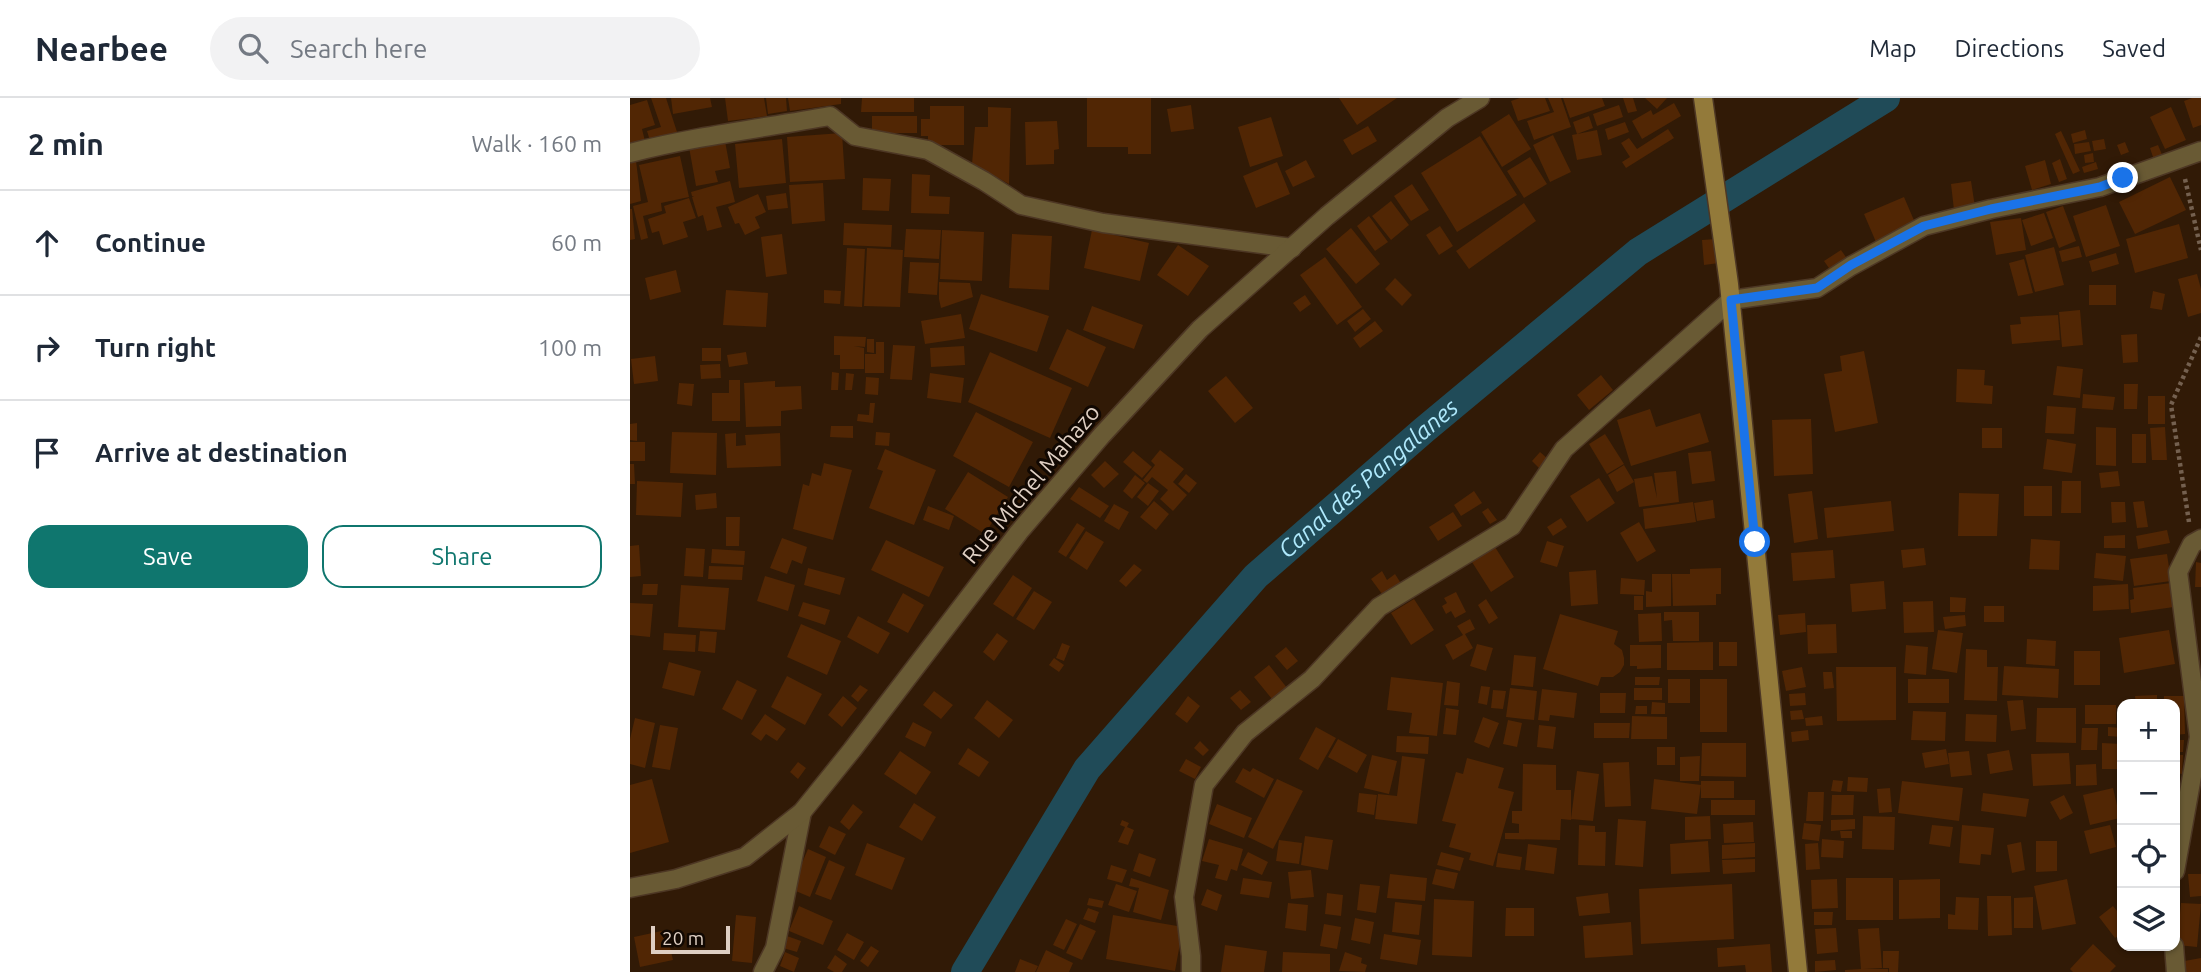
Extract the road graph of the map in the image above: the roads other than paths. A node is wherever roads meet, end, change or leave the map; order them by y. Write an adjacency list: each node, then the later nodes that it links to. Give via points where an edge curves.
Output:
1 (1480, 98): 5 (street, Rue Michel Mahazo, via 1447,118)
2 (1703, 105): 6 (main road)
3 (2201, 151): 6 (street, via 2100,187 1924,226 1817,288)
4 (630, 153): 5 (street, via 677,140 831,116 855,136 928,150 1021,205 1103,223)
5 (1292, 248): 8 (street, Rue Michel Mahazo, via 1200,329 1102,435 1019,533)
6 (1730, 292): 13 (street, via 1564,449 1512,526 1379,607 1312,679 1245,733 1204,785 1184,897); 14 (main road)
7 (2197, 541): 9 (street, via 2178,572 2199,737)
8 (802, 812): 10 (street, Rue Michel Mahazo, via 745,857); 12 (street, via 775,948)
9 (2180, 843)
10 (630, 888)
11 (2174, 951): 15 (street)
12 (763, 972)
13 (1191, 972)
14 (1798, 972)
15 (2176, 972)

